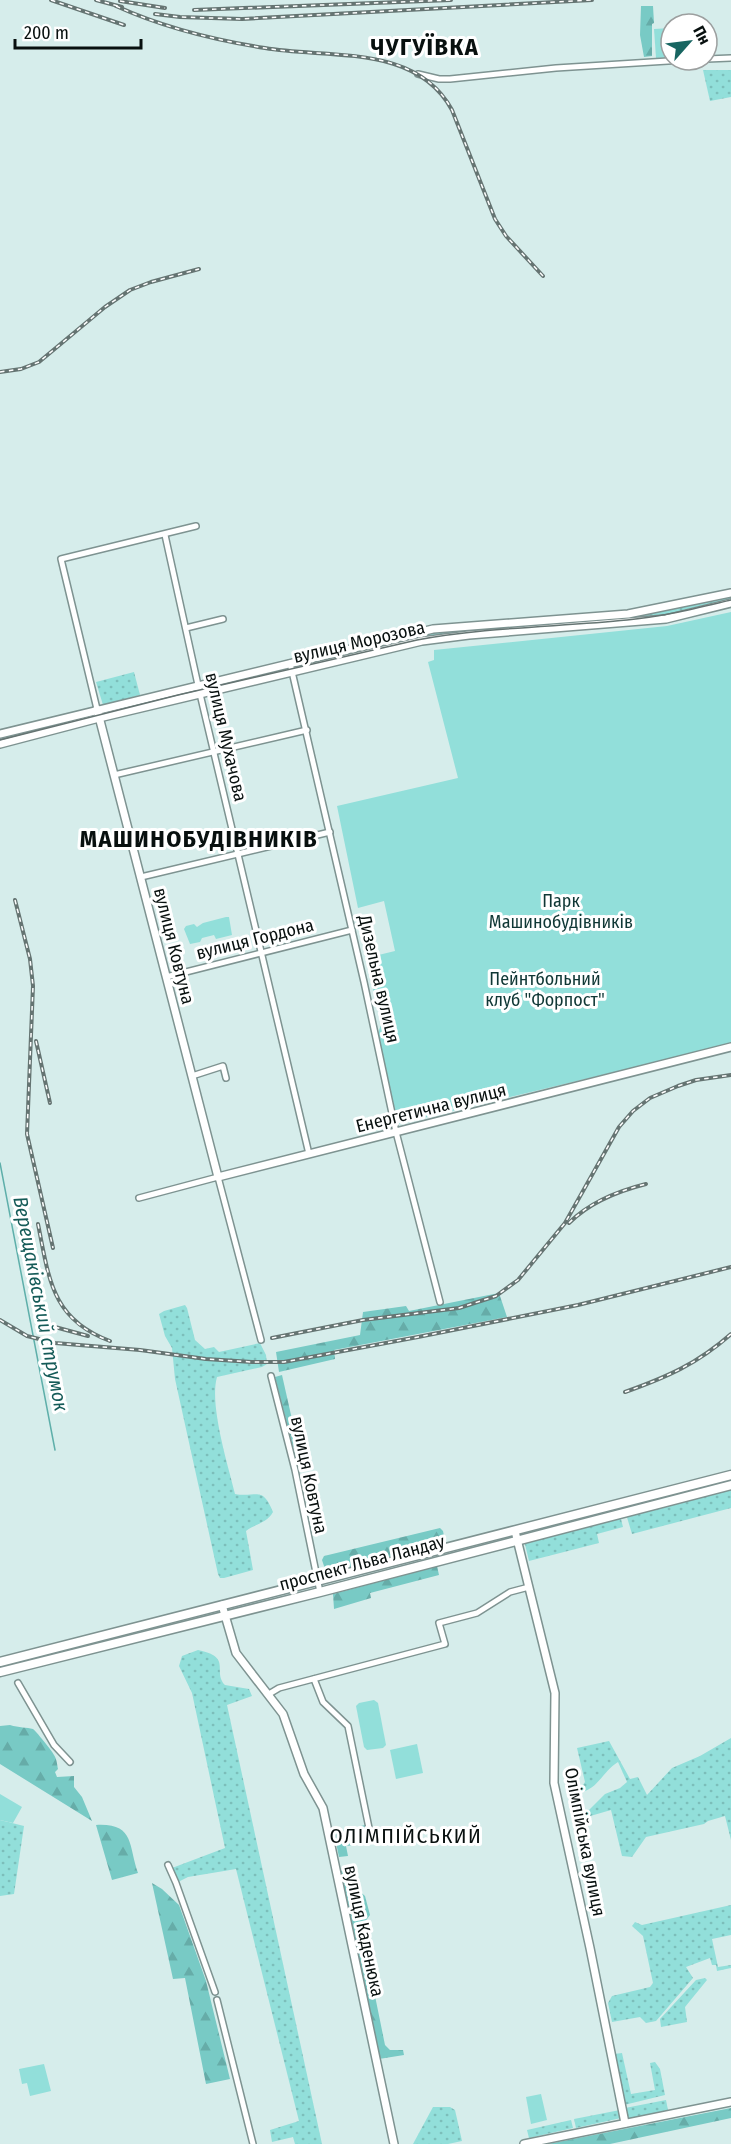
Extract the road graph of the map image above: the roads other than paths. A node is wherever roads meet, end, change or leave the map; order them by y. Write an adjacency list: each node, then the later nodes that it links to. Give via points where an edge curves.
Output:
1 (659, 62): 2 (street, via 450,79)
2 (418, 74)
3 (196, 526): 4 (street)
4 (165, 535): 8 (street, вулиця Мухачова); 13 (street, вулиця Ковтуна, via 61,559)
5 (731, 593): 9 (street, вулиця Морозова, via 628,614 433,629)
6 (731, 603): 10 (street, вулиця Морозова, via 628,624 433,639)
7 (224, 619): 8 (street)
8 (186, 628): 11 (street, вулиця Мухачова)
9 (290, 663): 10 (street, Дизельна вулиця); 11 (street, вулиця Морозова)
10 (292, 672): 12 (street, вулиця Морозова); 15 (street, Дизельна вулиця)
11 (199, 685): 12 (street, вулиця Мухачова); 13 (street, вулиця Морозова)
12 (200, 694): 14 (street, вулиця Морозова); 18 (street, вулиця Мухачова)
13 (97, 709): 14 (street, вулиця Ковтуна); 16 (street, вулиця Морозова)
14 (99, 718): 17 (street, вулиця Морозова); 19 (street, вулиця Ковтуна)
15 (307, 730): 18 (street); 20 (street, Дизельна вулиця)
16 (0, 734)
17 (0, 744)
18 (214, 753): 19 (street); 21 (street, вулиця Мухачова)
19 (114, 775): 22 (street, вулиця Ковтуна)
20 (330, 832): 21 (street); 23 (street, Дизельна вулиця)
21 (238, 855): 22 (street); 24 (street, вулиця Мухачова)
22 (141, 877): 25 (street, вулиця Ковтуна)
23 (352, 930): 24 (street, вулиця Гордона); 29 (street, Дизельна вулиця)
24 (261, 953): 25 (street, вулиця Гордона); 30 (street, вулиця Мухачова)
25 (166, 977): 27 (street, вулиця Ковтуна)
26 (731, 1047): 29 (street, Енергетична вулиця)
27 (192, 1076): 28 (street, via 223,1066); 31 (street, вулиця Ковтуна)
28 (226, 1078)
29 (396, 1132): 30 (street, Енергетична вулиця); 33 (street, Дизельна вулиця)
30 (309, 1154): 31 (street, Енергетична вулиця)
31 (218, 1178): 32 (street, Енергетична вулиця); 34 (street, вулиця Ковтуна)
32 (139, 1198)
33 (440, 1302)
34 (261, 1340)
35 (271, 1376): 41 (street, вулиця Ковтуна)
36 (731, 1475): 39 (main road, проспект Льва Ландау)
37 (731, 1485): 39 (main road, проспект Льва Ландау)
38 (500, 1534): 39 (main road, проспект Льва Ландау); 40 (main road); 41 (main road, проспект Льва Ландау)
39 (517, 1535): 40 (main road, проспект Льва Ландау); 42 (street, Олімпійська вулиця)
40 (503, 1544): 43 (main road, проспект Льва Ландау)
41 (317, 1581): 43 (street, вулиця Ковтуна); 44 (main road, проспект Льва Ландау)
42 (529, 1587): 50 (street, via 510,1592 477,1613 439,1623 445,1644); 59 (street, Олімпійська вулиця, via 555,1697 554,1783)
43 (320, 1592): 45 (main road, проспект Льва Ландау)
44 (222, 1605): 45 (street, вулиця Каденюка); 46 (main road, проспект Льва Ландау)
45 (224, 1616): 47 (main road, проспект Льва Ландау); 52 (street, вулиця Каденюка, via 236,1653)
46 (79, 1642): 47 (main road); 48 (main road, проспект Льва Ландау)
47 (82, 1652): 49 (main road, проспект Льва Ландау)
48 (0, 1662)
49 (0, 1672)
50 (314, 1679): 52 (street); 54 (street, via 323,1702 348,1726)
51 (18, 1683): 53 (street, via 54,1745)
52 (269, 1694): 61 (street, вулиця Каденюка, via 285,1718 304,1774 324,1810)
53 (70, 1762)
54 (369, 1828)
55 (168, 1865): 56 (street)
56 (215, 1992)
57 (217, 2000): 60 (street)
58 (731, 2102): 59 (street)
59 (625, 2123): 62 (street)
60 (253, 2144)
61 (394, 2144)
62 (526, 2144)

